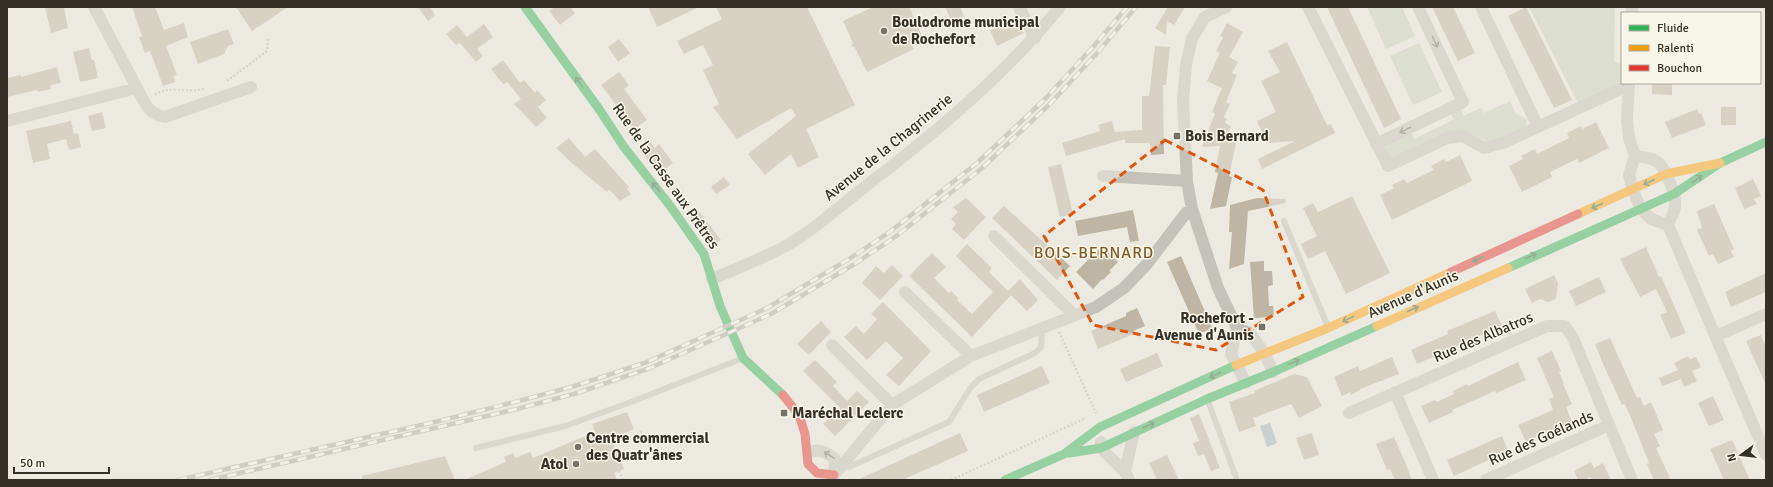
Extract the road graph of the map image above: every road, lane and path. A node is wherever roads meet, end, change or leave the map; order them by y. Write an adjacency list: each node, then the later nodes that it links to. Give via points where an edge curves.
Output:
1 (94, 7): 14 (street)
2 (525, 7): 33 (main road, Rue de la Casse aux Prêtres, one-way to 2, via 704,254)
3 (1019, 7): 9 (street)
4 (1060, 7): 9 (street, Avenue de la Chagrinerie)
5 (1226, 7): 25 (street, via 1205,17 1192,38 1186,65 1183,101)
6 (1308, 7): 20 (street)
7 (1418, 7): 20 (street, one-way to 20, via 1462,102)
8 (1481, 7): 18 (street)
9 (1035, 38): 33 (street, Avenue de la Chagrinerie, via 976,97 806,233 784,246)
10 (268, 40): 11 (path, via 267,51)
11 (225, 82)
12 (1629, 84): 18 (street); 21 (street, via 1627,119 1629,138)
13 (251, 86): 16 (street, via 164,117)
14 (137, 88): 16 (street, via 149,111); 17 (street)
15 (207, 88): 16 (path, via 194,92 171,90 155,94 158,102)
16 (154, 114)
17 (7, 121)
18 (1538, 127): 20 (street, via 1503,144 1484,148 1463,136 1446,138 1388,166)
19 (1766, 142): 22 (main road, Avenue d'Aunis)
20 (1376, 144)
21 (1635, 156): 23 (street, via 1655,160 1661,164); 26 (street, via 1629,175)
22 (1720, 163): 23 (main road, Avenue d'Aunis); 27 (main road, Avenue d'Aunis, one-way to 22)
23 (1666, 174): 26 (main road, Avenue d'Aunis, one-way to 26); 27 (street)
24 (1103, 176): 25 (street)
25 (1187, 181): 28 (street)
26 (1633, 190): 29 (street); 40 (main road, Avenue d'Aunis, one-way to 40)
27 (1674, 194): 29 (main road, Avenue d'Aunis); 31 (street, via 1675,208)
28 (1192, 209): 36 (street, via 1124,288 1096,307); 39 (street, via 1218,288)
29 (1641, 209): 31 (street, via 1651,219); 47 (main road, Avenue d'Aunis, one-way to 29)
30 (1284, 221): 40 (lane)
31 (1668, 225): 41 (street)
32 (994, 236): 36 (street)
33 (712, 279): 45 (main road, Rue de la Casse aux Prêtres, via 725,319)
34 (905, 292): 44 (street)
35 (1766, 314): 41 (street)
36 (1074, 315): 37 (street)
37 (1055, 323): 38 (street); 53 (path)
38 (1042, 328): 44 (street); 64 (lane, via 1041,347 1035,353 978,379 949,422 849,467)
39 (1237, 328): 43 (street, via 1250,333); 46 (street, via 1231,354)
40 (1328, 328): 43 (main road, Avenue d'Aunis)
41 (1716, 336): 58 (street)
42 (832, 345): 51 (street)
43 (1265, 354): 46 (main road, Avenue d'Aunis); 47 (street)
44 (971, 356): 51 (street)
45 (743, 358): 59 (lane, via 565,426); 61 (main road, Rue de la Casse aux Prêtres, via 785,397 799,415)
46 (1237, 365): 48 (street); 55 (main road, Avenue d'Aunis, one-way to 55)
47 (1273, 372): 48 (main road, Avenue d'Aunis)
48 (1246, 383): 50 (main road, Avenue d'Aunis)
49 (1395, 392): 52 (street, Rue des Albatros); 54 (street, Rue des Albatros, via 1547,326 1565,326 1573,338); 71 (street)
50 (1207, 399): 57 (main road, Avenue d'Aunis, one-way to 50); 70 (lane)
51 (892, 405): 64 (street)
52 (1349, 412)
53 (1096, 413): 55 (path); 68 (path)
54 (1609, 425): 72 (street, Rue des Goélands); 73 (street, Rue des Albatros)
55 (1100, 427): 60 (street); 62 (main road, Avenue d'Aunis)
56 (644, 431): 67 (path, via 608,446)
57 (1134, 432): 60 (main road, Avenue d'Aunis); 65 (street)
58 (1762, 436): 63 (street)
59 (476, 448)
60 (1101, 448): 62 (main road, Avenue d'Aunis); 65 (street)
61 (808, 452): 66 (main road, Rue de la Casse aux Prêtres, via 808,464 817,473); 66 (street, one-way to 61, via 834,459 817,449)
62 (1064, 454): 69 (main road, Avenue d'Aunis)
63 (1766, 455)
64 (843, 463): 66 (street)
65 (1127, 476)
66 (834, 477)
67 (622, 480)
68 (951, 480)
69 (1005, 480)
70 (1237, 480)
71 (1433, 480)
72 (1486, 480)
73 (1632, 480)

